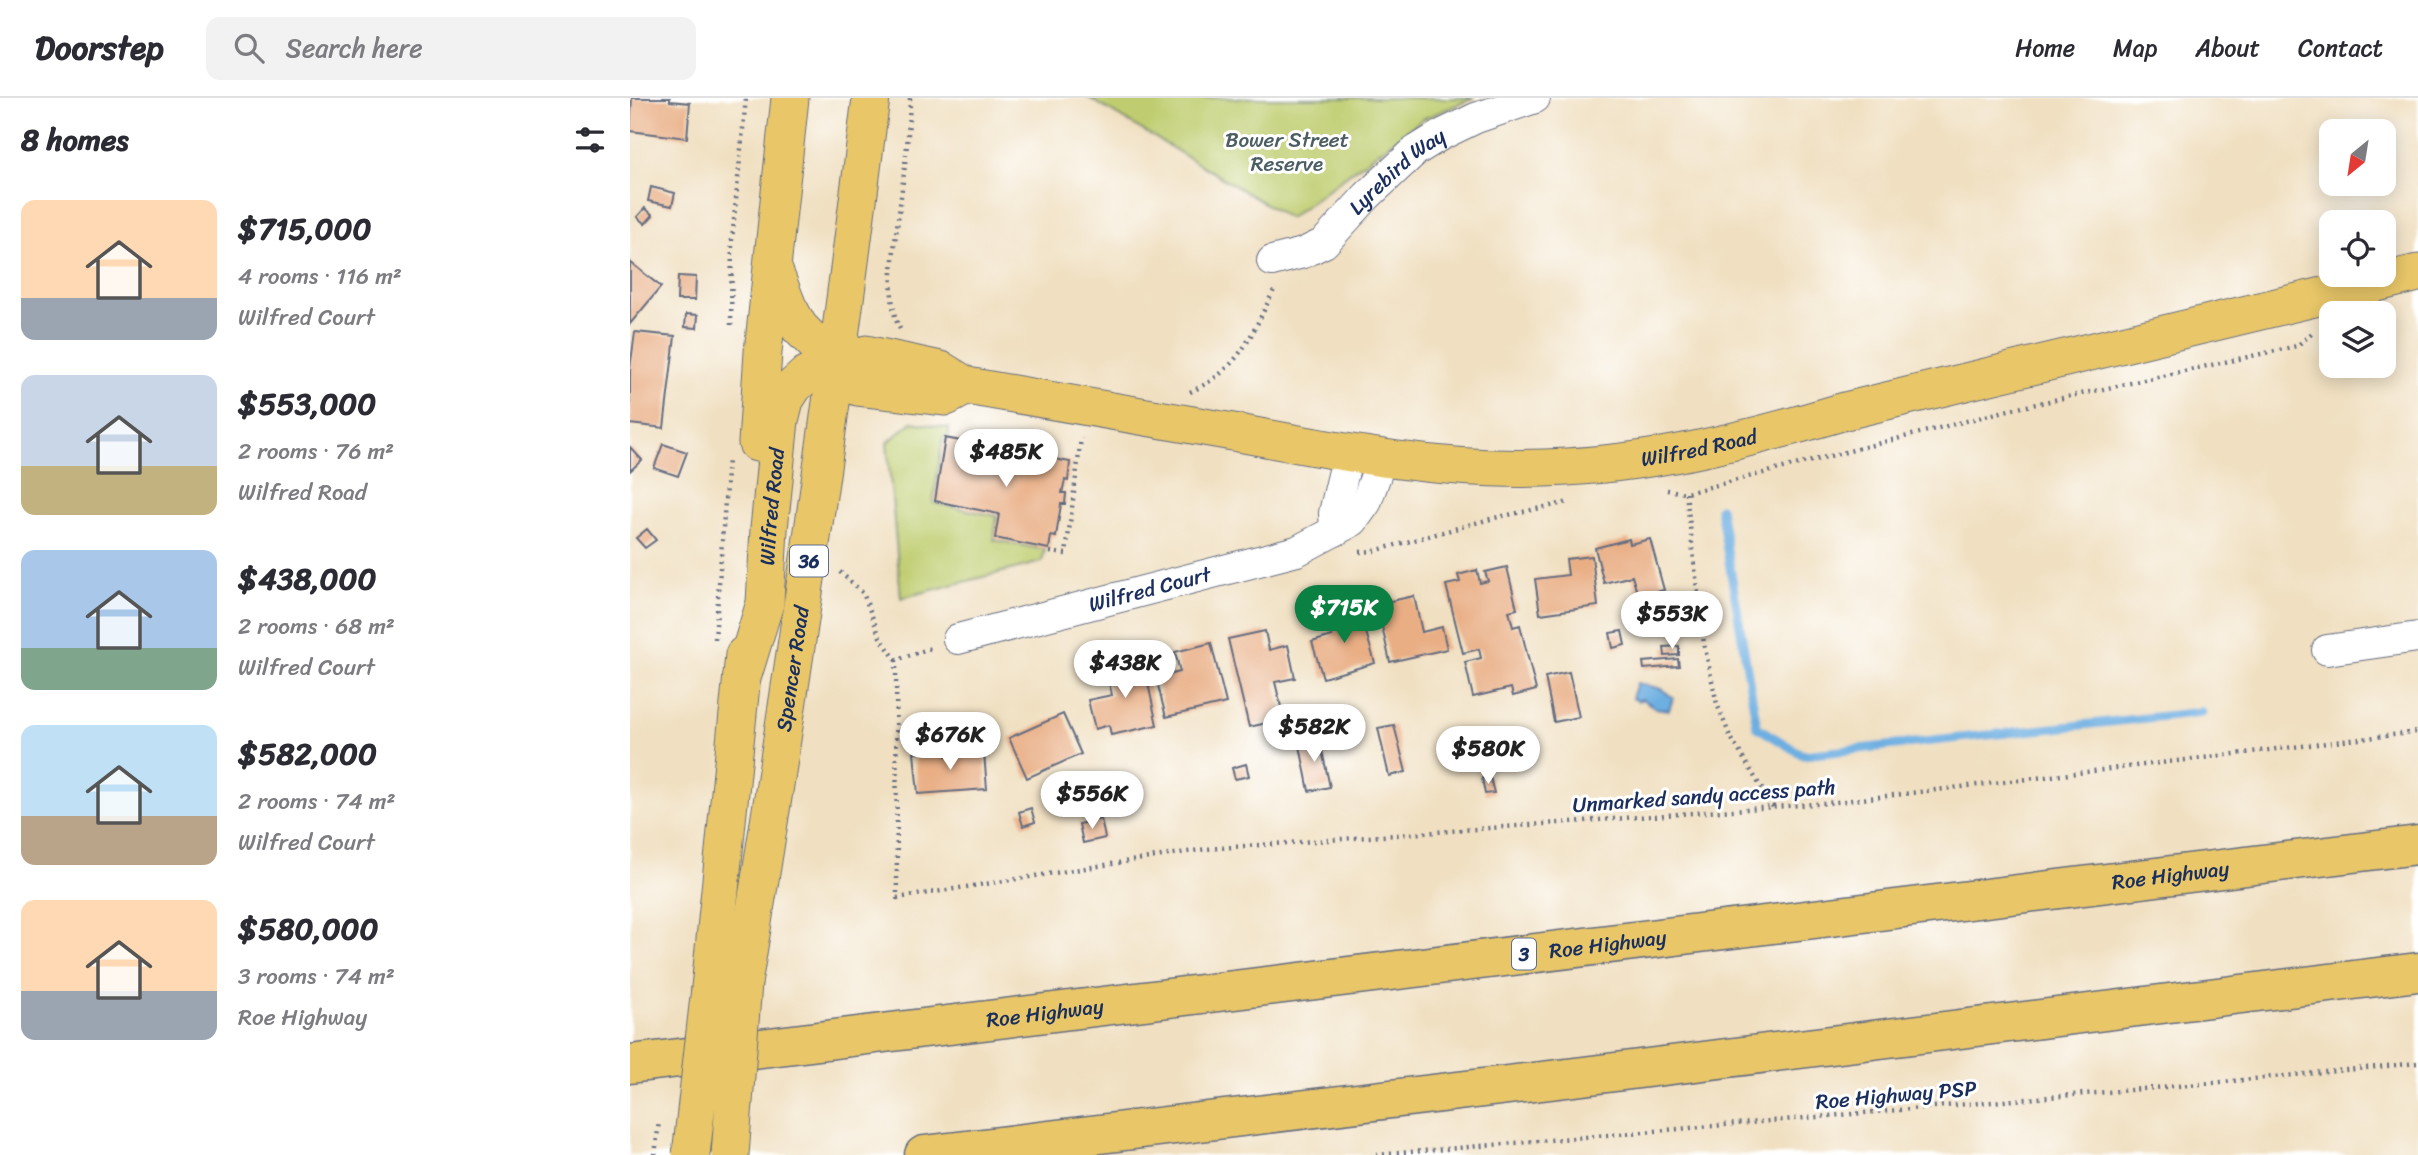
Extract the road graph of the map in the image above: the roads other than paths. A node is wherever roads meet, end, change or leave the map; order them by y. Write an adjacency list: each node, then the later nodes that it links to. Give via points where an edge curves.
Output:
1 (790, 98): 5 (main road, Spencer Road / 36)
2 (871, 98): 7 (main road, Spencer Road / 36)
3 (1535, 98): 4 (street, Lyrebird Way, via 1441,135 1377,187 1324,243)
4 (1276, 260)
5 (772, 268): 7 (main road, via 799,327); 12 (main road, Spencer Road / 36)
6 (2418, 273): 8 (main road, Wilfred Road, via 1660,458 1542,468)
7 (838, 366): 8 (main road, Wilfred Road, via 866,354 940,370 967,386); 12 (main road, Wilfred Road, via 806,375 785,400 765,603); 15 (main road, Spencer Road / 36, via 781,756)
8 (1365, 456): 10 (street, Wilfred Court, via 1334,513 1344,540)
9 (2418, 637): 11 (street)
10 (958, 639)
11 (2327, 650)
12 (742, 678): 15 (main road, Spencer Road / 36)
13 (2418, 845): 16 (highway, Roe Highway / 3)
14 (2418, 972): 19 (highway)
15 (727, 986): 17 (main road, Spencer Road / 36, bridge); 18 (main road, Spencer Road / 36, bridge)
16 (630, 1064)
17 (691, 1155)
18 (730, 1155)
19 (924, 1155)

